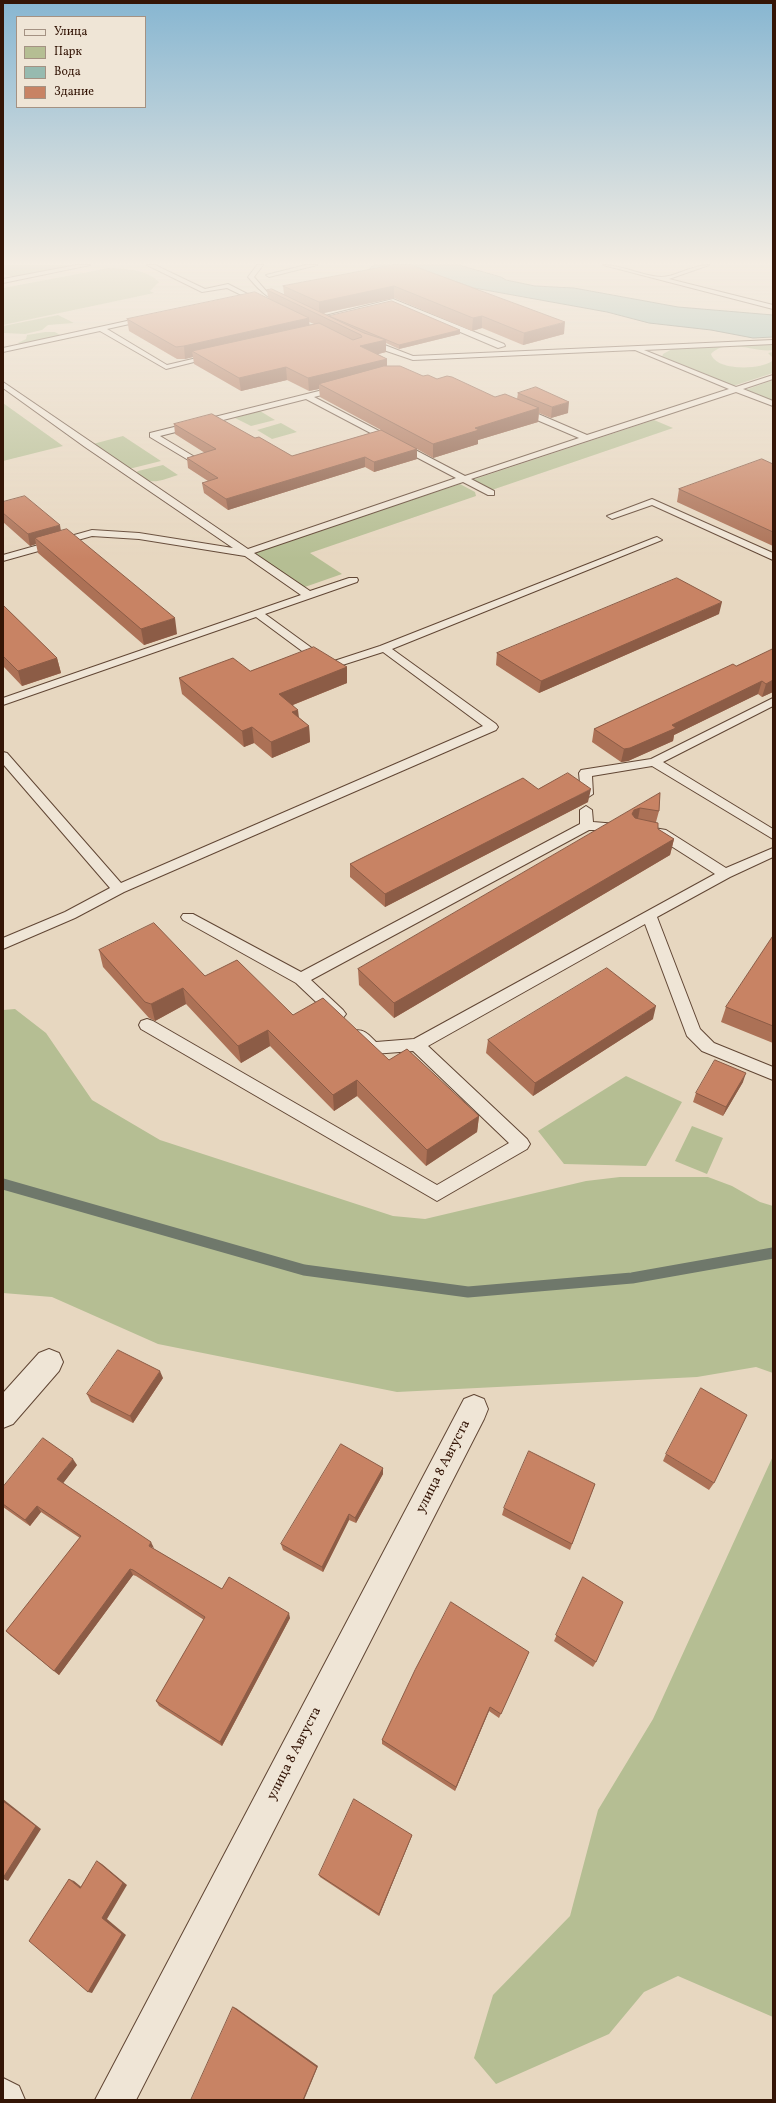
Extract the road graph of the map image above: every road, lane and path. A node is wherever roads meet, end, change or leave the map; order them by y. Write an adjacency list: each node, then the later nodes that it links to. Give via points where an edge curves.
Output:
1 (159, 363): 2 (lane, via 166,367)
2 (183, 363)
3 (670, 363): 7 (lane)
4 (773, 377): 7 (lane)
5 (3, 384): 17 (lane)
6 (346, 386): 8 (lane)
7 (735, 390): 9 (lane); 11 (lane)
8 (307, 396): 12 (lane, via 153,435); 13 (lane)
9 (773, 404)
10 (513, 407): 11 (lane)
11 (586, 438): 13 (lane)
12 (195, 461)
13 (463, 479): 14 (lane); 17 (lane)
14 (491, 493)
15 (612, 516): 18 (lane, via 652,502)
16 (657, 540): 23 (lane)
17 (246, 552): 19 (lane, via 139,536 92,533); 21 (lane)
18 (773, 557)
19 (3, 558)
20 (354, 580): 21 (lane)
21 (309, 595): 22 (lane)
22 (257, 613): 23 (lane, via 329,666); 25 (lane)
23 (384, 648): 36 (lane, via 492,727)
24 (773, 701): 27 (lane)
25 (3, 702)
26 (3, 756): 36 (lane)
27 (654, 762): 28 (lane, via 585,773); 33 (lane)
28 (587, 794)
29 (586, 810): 30 (lane)
30 (587, 826): 31 (lane); 40 (lane)
31 (612, 827)
32 (643, 830): 35 (lane, via 661,833)
33 (773, 834)
34 (773, 852): 35 (lane)
35 (726, 874): 37 (lane)
36 (119, 889): 39 (lane, via 70,915)
37 (649, 915): 42 (lane); 43 (lane, via 693,1032 708,1047)
38 (188, 917): 40 (lane)
39 (3, 944)
40 (301, 979): 42 (lane, via 373,1048)
41 (147, 1025): 42 (lane, via 436,1194 521,1144)
42 (418, 1045)
43 (773, 1074)
44 (49, 1362): 46 (street)
45 (474, 1409): 49 (street, улица 8 Августа)
46 (3, 1414)
47 (3, 2098): 48 (street)
48 (6, 2100)
49 (115, 2100)

